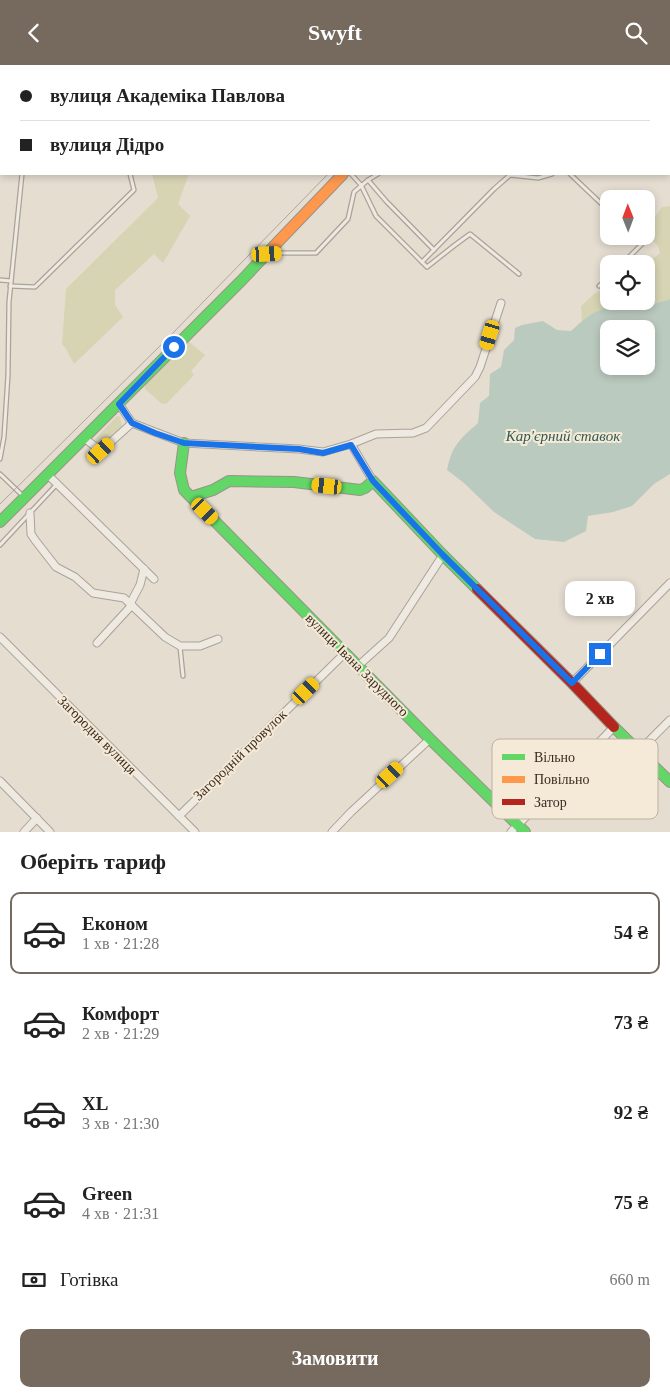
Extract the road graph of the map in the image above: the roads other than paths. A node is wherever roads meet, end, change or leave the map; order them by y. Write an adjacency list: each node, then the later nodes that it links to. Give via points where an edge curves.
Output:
1 (22, 175): 20 (lane)
2 (130, 175): 21 (lane, via 134,190 35,287)
3 (342, 175): 15 (street)
4 (352, 175): 11 (lane)
5 (376, 175): 10 (lane)
6 (510, 175): 14 (lane)
7 (510, 175): 8 (lane, via 538,179)
8 (549, 175)
9 (571, 175): 12 (lane)
10 (368, 180): 11 (lane); 14 (lane)
11 (361, 185): 15 (lane, via 354,192 348,219 316,253); 17 (lane, via 376,215)
12 (600, 202)
13 (641, 245): 16 (lane)
14 (434, 250): 17 (lane)
15 (267, 254): 23 (street)
16 (631, 255)
17 (422, 262): 18 (lane, via 427,267 470,234)
18 (519, 275)
19 (0, 279): 20 (lane)
20 (10, 281): 21 (lane)
21 (10, 286): 28 (lane, via 8,375)
22 (501, 303): 27 (street, via 475,377 426,428 413,433 376,434)
23 (119, 404): 24 (street); 25 (street)
24 (132, 423): 25 (street, via 101,451); 26 (street)
25 (84, 438): 30 (street)
26 (184, 443): 27 (street, via 323,453); 34 (street, via 181,483)
27 (351, 445): 31 (street)
28 (0, 459)
29 (0, 475): 33 (lane)
30 (47, 475): 32 (street); 33 (street)
31 (373, 481): 34 (street, via 360,490 294,482 229,481); 38 (street)
32 (57, 484): 35 (lane); 39 (street)
33 (24, 497): 36 (street)
34 (191, 497): 47 (street, вулиця Івана Зарудного)
35 (30, 513): 37 (lane); 42 (street, via 31,535 56,567 75,577 92,593 124,598)
36 (0, 522)
37 (0, 545)
38 (443, 555): 48 (street, via 390,638); 50 (street)
39 (144, 569): 40 (street); 42 (street)
40 (154, 579)
41 (670, 583): 50 (street)
42 (131, 604): 45 (street); 46 (street, via 165,637)
43 (0, 637): 61 (street, Загородня вулиця)
44 (218, 639): 46 (street, via 200,646)
45 (97, 643)
46 (180, 646): 49 (lane)
47 (346, 653): 48 (street, вулиця Івана Зарудного); 61 (street, Загородній провулок)
48 (358, 666): 53 (street, вулиця Івана Зарудного)
49 (183, 675)
50 (572, 683): 52 (street)
51 (670, 720): 56 (street)
52 (614, 727): 54 (street); 55 (street)
53 (430, 739): 60 (street, вулиця Івана Зарудного); 69 (street)
54 (603, 739)
55 (627, 739)
56 (652, 739)
57 (658, 770): 59 (street)
58 (0, 781): 62 (street)
59 (670, 782)
60 (492, 803)
61 (179, 816): 68 (street, Загородня вулиця)
62 (37, 818): 66 (street); 67 (street)
63 (507, 819): 65 (street, вулиця Івана Зарудного)
64 (528, 819): 65 (street)
65 (518, 830)
66 (24, 832)
67 (50, 832)
68 (195, 832)
69 (332, 832)

